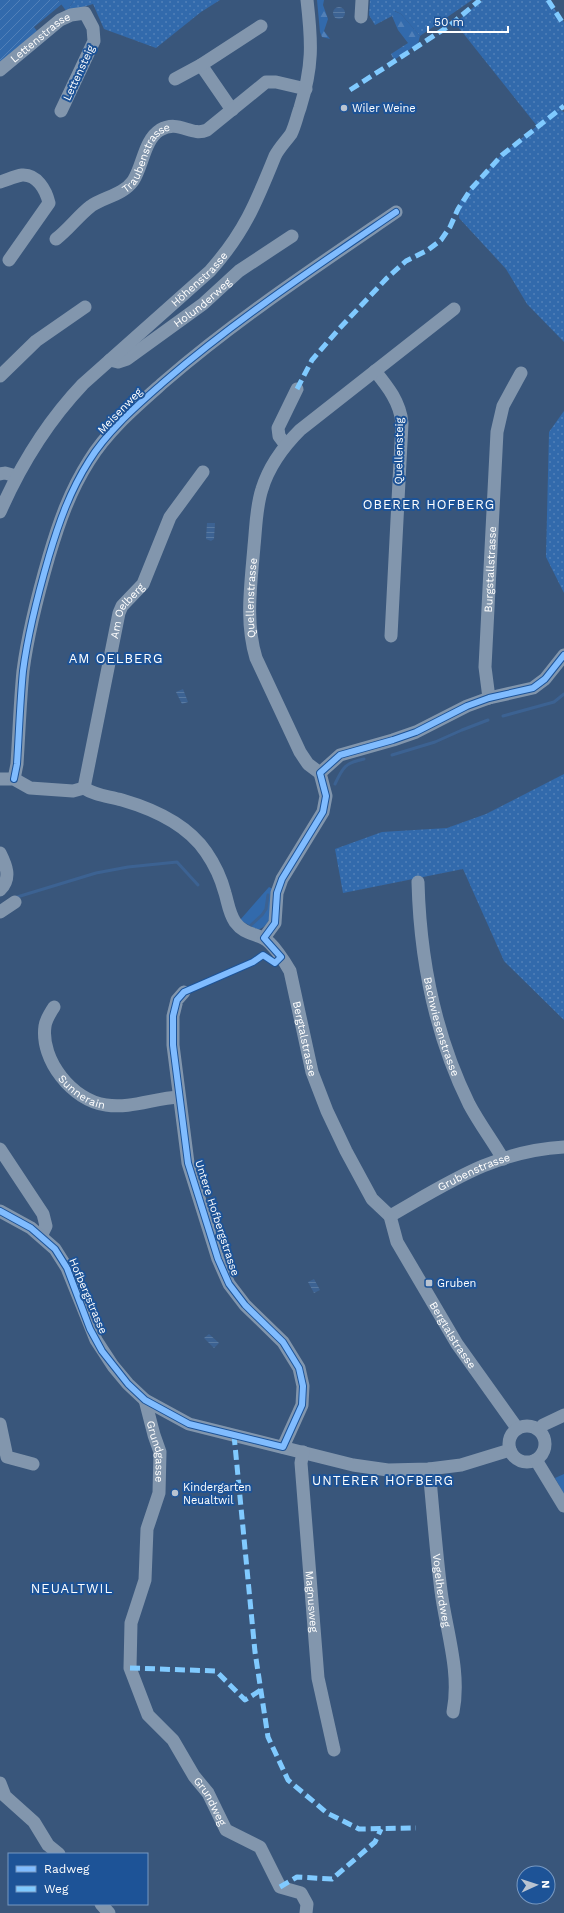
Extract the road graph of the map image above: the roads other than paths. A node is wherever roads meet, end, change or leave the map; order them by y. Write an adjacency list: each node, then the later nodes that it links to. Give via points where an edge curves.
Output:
1 (307, 0): 9 (street, Höhenstrasse, via 311,62)
2 (362, 0): 4 (street)
3 (85, 13): 7 (street, Lettenstrasse, via 60,20); 11 (street, Lettensteig, via 93,28 94,41)
4 (361, 17)
5 (261, 26): 6 (street)
6 (201, 65): 8 (street); 10 (street)
7 (0, 70)
8 (175, 79)
9 (306, 89): 10 (street, Traubenstrasse, via 266,82); 19 (street, Höhenstrasse, via 291,133 276,154 260,196 244,227 226,253 210,272)
10 (232, 110): 15 (street, Traubenstrasse, via 203,132 172,126 156,134 132,181 120,192 90,207)
11 (61, 111)
12 (0, 182): 16 (street, via 22,175 36,179 47,195 48,203)
13 (396, 212): 34 (street, Meisenweg, via 193,357 136,407 112,431 90,459 62,513 31,625 23,670)
14 (292, 236): 19 (street, Holunderweg, via 240,271 203,304 127,360)
15 (56, 239)
16 (9, 260)
17 (85, 307): 22 (street, via 36,341)
18 (454, 309): 20 (street, Quellenstrasse)
19 (110, 360): 27 (street, Höhenstrasse, via 64,405)
20 (375, 371): 24 (street, Quellenstrasse); 29 (street, Quellensteig, via 395,398 402,423)
21 (521, 374): 31 (street, Burgstallstrasse, via 503,406 497,432 485,667)
22 (0, 376)
23 (298, 389): 24 (street, via 278,428 279,436)
24 (285, 444): 32 (street, Quellenstrasse, via 262,489 257,512 249,624 256,658 300,752 308,764)
25 (203, 472): 35 (street, Am Oelberg, via 170,517 143,584 122,606 119,613)
26 (0, 474): 27 (street)
27 (16, 476): 28 (street, Höhenstrasse)
28 (0, 512)
29 (391, 636)
30 (564, 655): 31 (street, via 540,685 521,692)
31 (489, 698): 32 (street, via 467,706 416,732 340,755)
32 (320, 773): 41 (street, via 326,796 323,812 282,879 277,893 275,923)
33 (0, 779): 34 (street)
34 (14, 779): 35 (street, via 30,788 73,791)
35 (84, 788): 41 (street, Bergtalstrasse, via 97,795 122,800 151,811 169,819 192,835 217,869 235,922 252,935)
36 (0, 852): 38 (street, via 7,878)
37 (418, 882): 47 (street, Bachwiesenstrasse, via 422,944 432,1001 440,1028 469,1103)
38 (0, 890)
39 (15, 902): 40 (street)
40 (0, 912)
41 (264, 938): 49 (street, Bergtalstrasse, via 290,971 312,1072 327,1111 372,1199)
42 (184, 992): 44 (street, Untere Hofbergstrasse, via 177,1000 173,1016 172,1045)
43 (54, 1007): 44 (street, Sunnerain, via 46,1019 46,1046 61,1076 83,1096 98,1104 119,1106 164,1097)
44 (179, 1097): 56 (street, Untere Hofbergstrasse, via 188,1163 218,1259 229,1284 245,1305 283,1342 299,1368 304,1386 302,1405)
45 (564, 1147): 47 (street, Grubenstrasse)
46 (0, 1149): 50 (street, via 43,1214 46,1226)
47 (502, 1159): 49 (street, Grubenstrasse, via 455,1179)
48 (0, 1211): 50 (street, Hofbergstrasse)
49 (390, 1216): 54 (street, Bergtalstrasse, via 394,1235 457,1344)
50 (41, 1236): 51 (street, Hofbergstrasse, via 55,1249 67,1268 90,1329 102,1351 128,1384)
51 (145, 1400): 56 (street, Hofbergstrasse, via 189,1424); 64 (street, Grundgasse, via 160,1452 159,1493 147,1529 145,1580 131,1623)
52 (564, 1415): 55 (street)
53 (0, 1424): 60 (street)
54 (517, 1428): 55 (street, via 528,1425); 57 (street, via 510,1438)
55 (539, 1430): 59 (street, via 543,1434 545,1445 541,1456)
56 (283, 1447): 58 (street, Hofbergstrasse)
57 (510, 1450): 59 (street, via 521,1461); 62 (street, Hofbergstrasse, via 470,1463)
58 (303, 1452): 62 (street, Hofbergstrasse, via 371,1468); 66 (street, Magnusweg, via 301,1463 314,1642 318,1678)
59 (536, 1460): 63 (street)
60 (4, 1462): 61 (street)
61 (33, 1464)
62 (429, 1470): 65 (street, Vogelherdweg, via 441,1591 453,1663)
63 (564, 1506)
64 (130, 1668): 71 (street, Grundweg, via 148,1715 173,1740 194,1776 208,1793 226,1830 260,1847 280,1886 301,1893 307,1904)
65 (453, 1712)
66 (334, 1750)
67 (0, 1783): 68 (street, via 5,1796 34,1822 48,1845)
68 (58, 1853)
69 (102, 1905): 70 (street)
70 (109, 1913)
71 (306, 1913)

